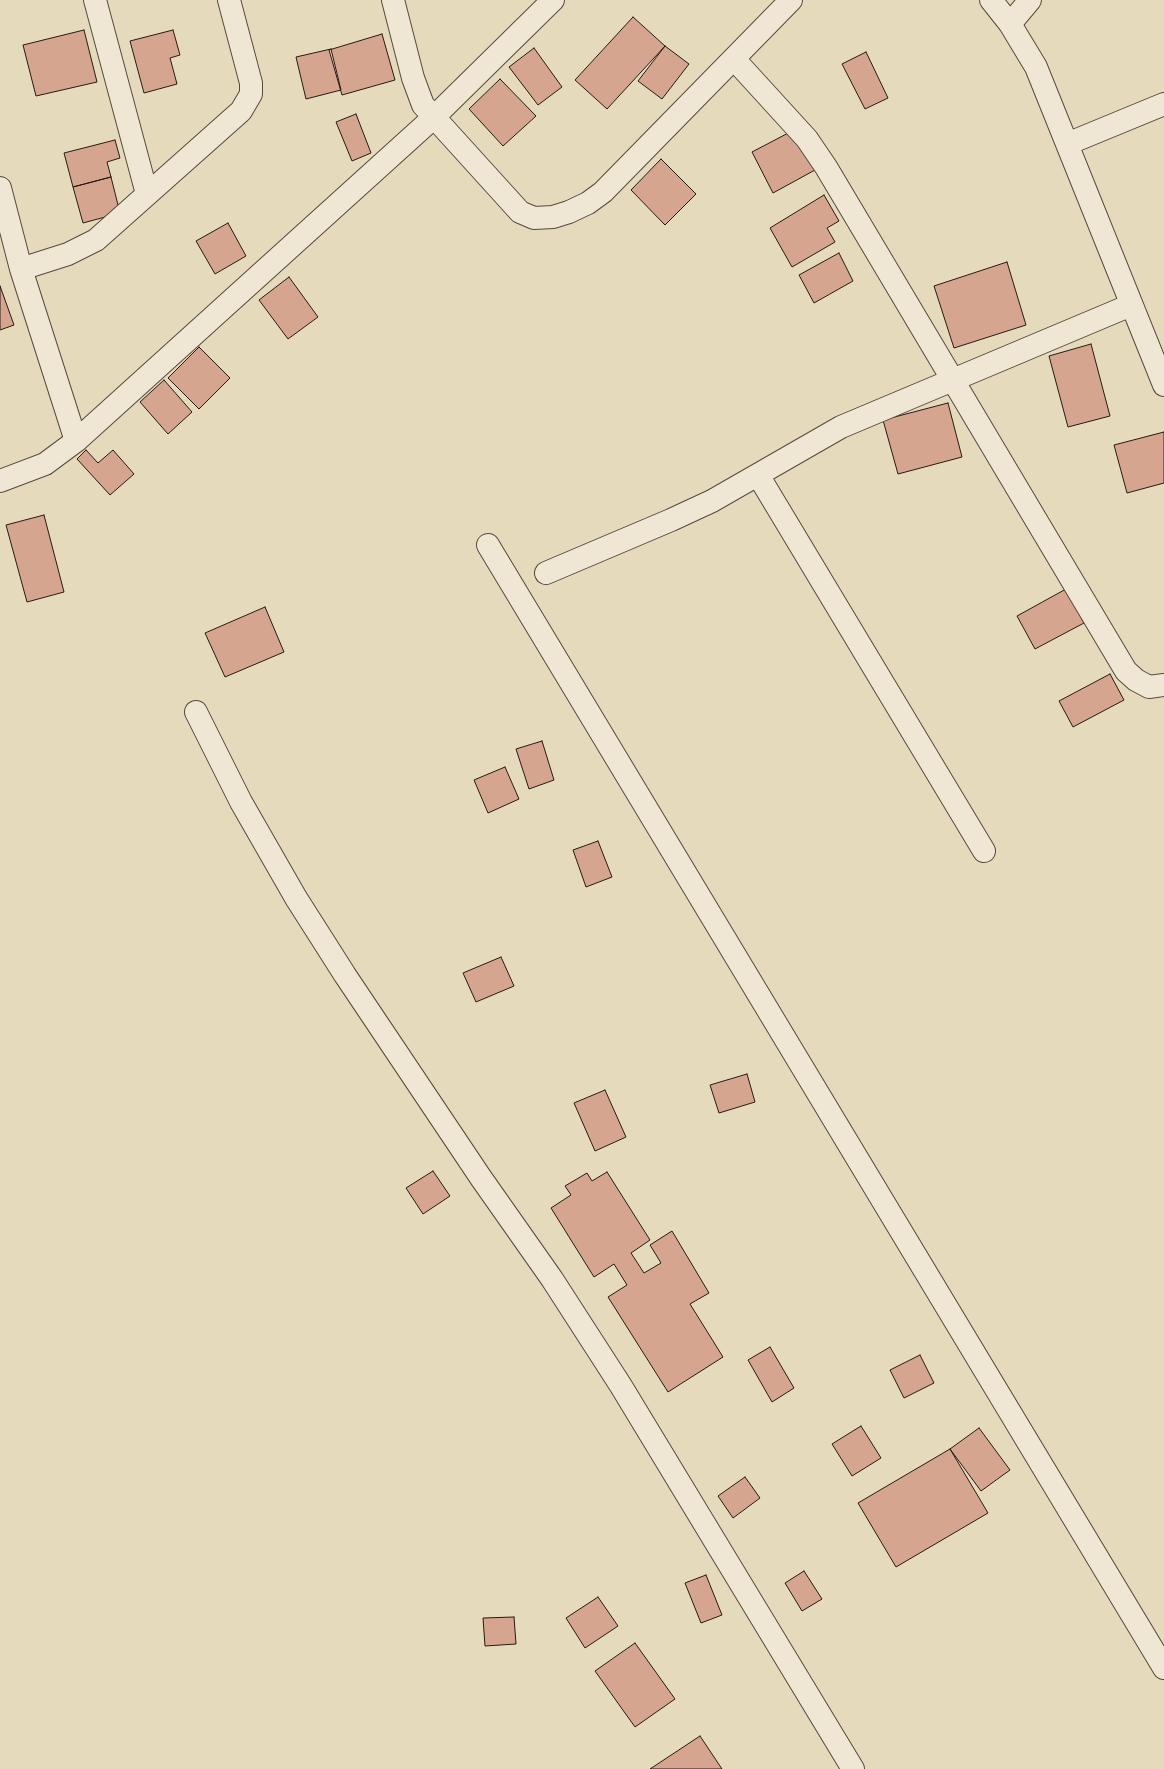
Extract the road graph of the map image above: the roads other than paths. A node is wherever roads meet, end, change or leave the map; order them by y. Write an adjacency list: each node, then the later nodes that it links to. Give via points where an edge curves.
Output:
1 (94, 0): 14 (street)
2 (230, 0): 14 (street, via 250,78 251,94 241,111)
3 (393, 0): 11 (street, via 418,92 423,105)
4 (553, 0): 11 (street)
5 (791, 0): 9 (street)
6 (991, 0): 8 (street)
7 (1030, 0): 8 (street)
8 (1010, 24): 12 (street, via 1036,67)
9 (734, 59): 11 (street, via 603,192 588,203 553,217 534,218 520,212); 17 (street, via 807,139 826,167)
10 (1164, 104): 12 (street)
11 (433, 118): 19 (street)
12 (1067, 144): 16 (street)
13 (0, 188): 15 (street)
14 (147, 194): 15 (street, via 96,240 68,254)
15 (21, 269): 19 (street)
16 (1131, 305): 17 (street); 18 (street)
17 (951, 380): 20 (street, via 841,427); 24 (street, via 1126,671 1149,687)
18 (1164, 385)
19 (76, 441): 21 (street, via 45,464)
20 (758, 475): 23 (street, via 671,520); 26 (street)
21 (0, 481)
22 (488, 545): 27 (street)
23 (546, 573)
24 (1164, 685)
25 (196, 712): 28 (street, via 241,802 296,898 621,1386)
26 (984, 851)
27 (1164, 1668)
28 (853, 1769)

